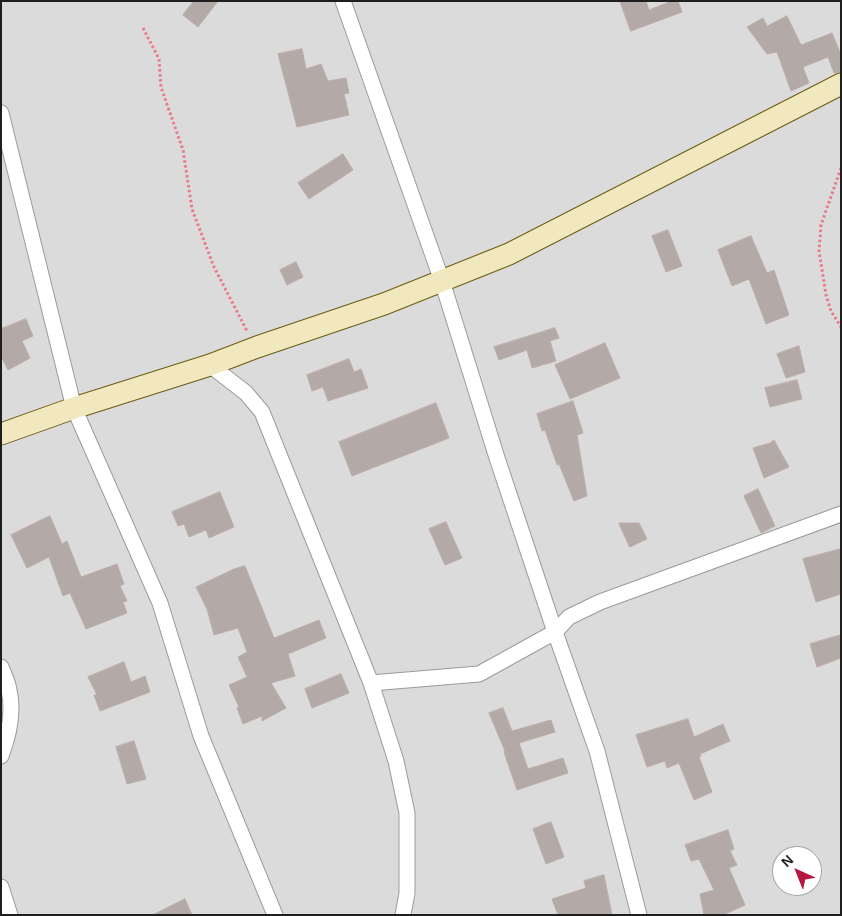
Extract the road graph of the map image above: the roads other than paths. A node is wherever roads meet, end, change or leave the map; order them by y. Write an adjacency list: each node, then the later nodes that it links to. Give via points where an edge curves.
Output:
1 (343, 1): 4 (street)
2 (841, 84): 4 (street, via 509,254)
3 (1, 113): 6 (street)
4 (442, 281): 5 (street); 9 (street)
5 (210, 365): 6 (street); 11 (street, via 246,393 262,412)
6 (74, 408): 7 (street); 15 (street, via 160,604 201,736)
7 (1, 434)
8 (841, 514): 9 (street, via 600,602 569,617)
9 (555, 632): 11 (street, via 479,674); 17 (street, via 598,751)
10 (1, 667): 12 (street, via 9,690 11,715)
11 (371, 683): 16 (street, via 396,761 407,813 407,893)
12 (1, 756)
13 (1, 887): 14 (street)
14 (10, 915)
15 (275, 915)
16 (403, 915)
17 (639, 915)

